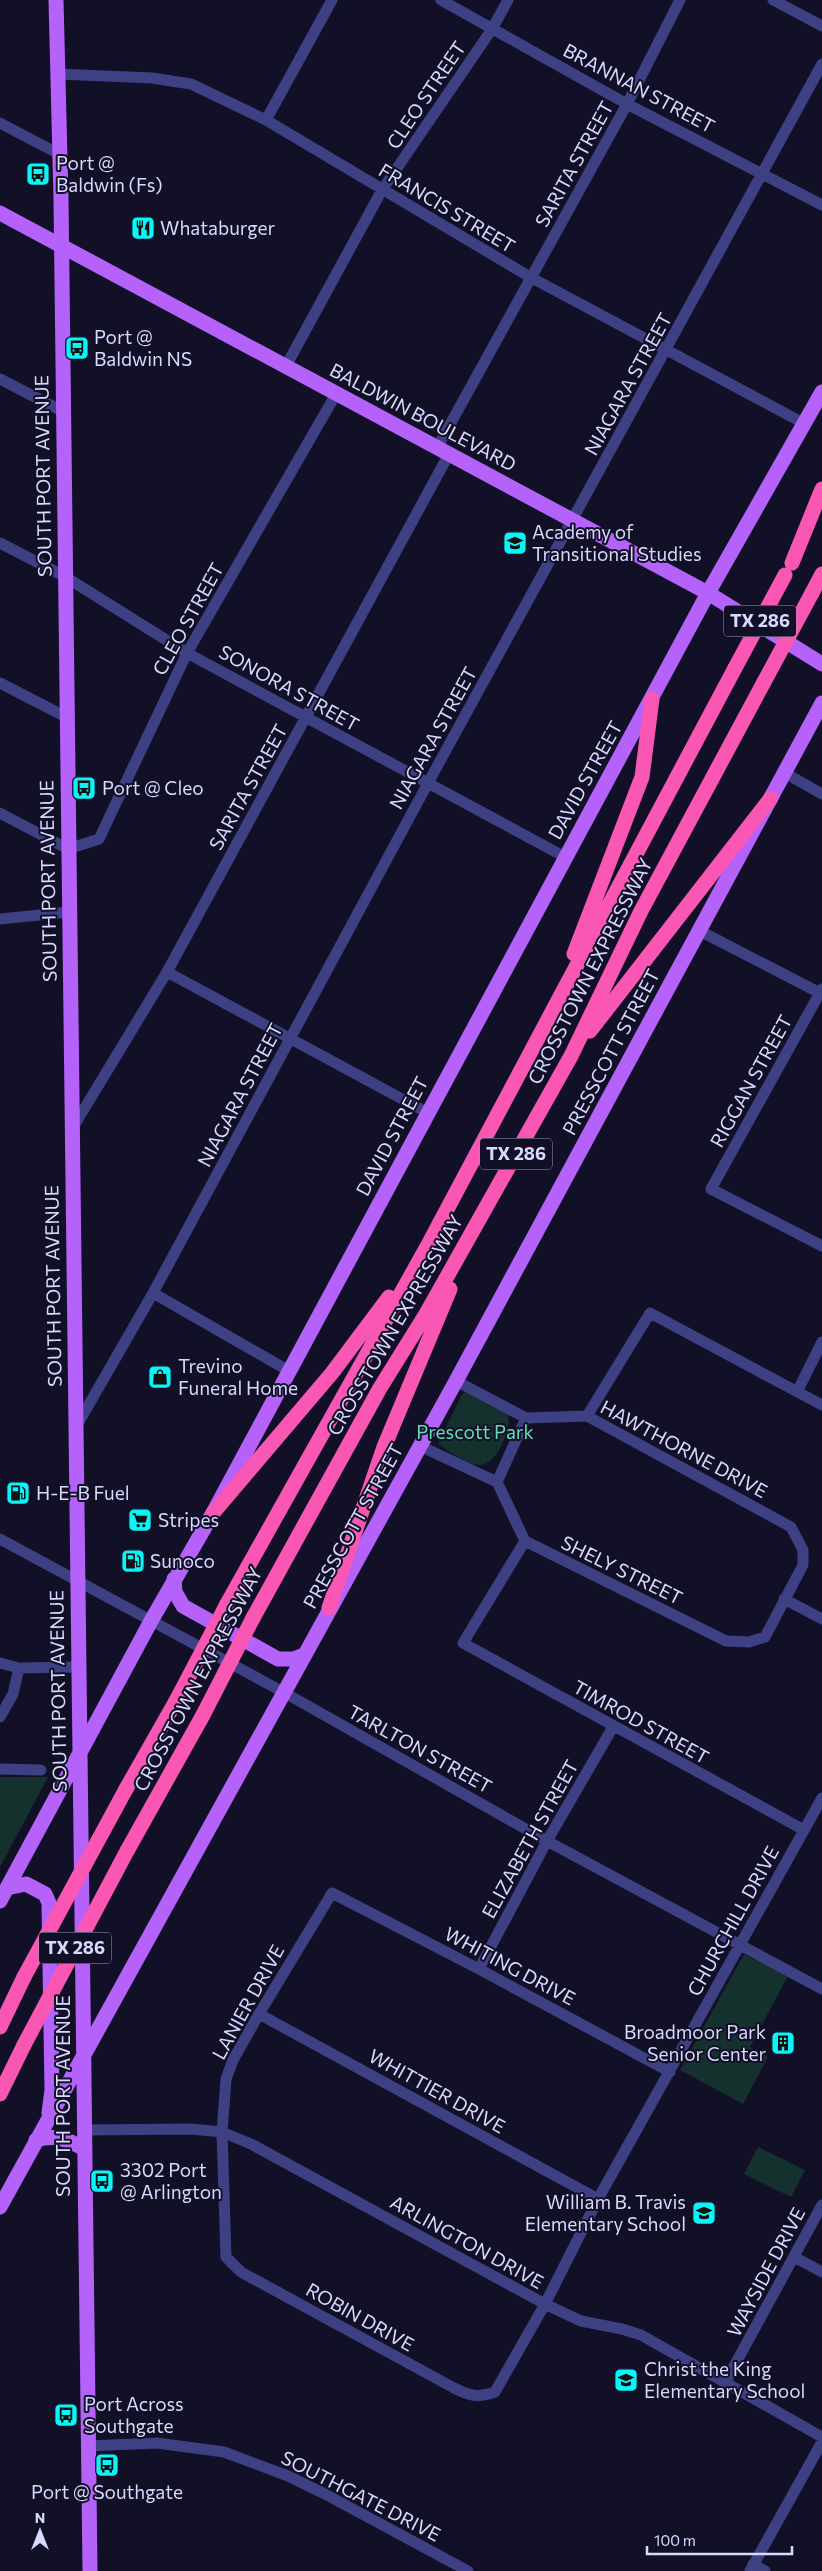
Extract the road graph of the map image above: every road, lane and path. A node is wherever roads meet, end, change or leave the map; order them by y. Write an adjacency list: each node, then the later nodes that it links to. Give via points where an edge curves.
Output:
1 (56, 0): 10 (main road, SOUTH PORT AVENUE)
2 (332, 0): 12 (street)
3 (441, 0): 8 (street, BRANNAN STREET)
4 (508, 0): 8 (street, CLEO STREET)
5 (680, 0): 11 (street, SARITA STREET)
6 (773, 0): 7 (street)
7 (822, 26)
8 (492, 29): 11 (street, BRANNAN STREET); 16 (street, CLEO STREET)
9 (822, 64): 15 (street, NIAGARA STREET)
10 (58, 74): 12 (street, FRANCIS STREET, via 152,78 191,84); 14 (main road, SOUTH PORT AVENUE)
11 (627, 104): 15 (street, BRANNAN STREET); 20 (street, SARITA STREET)
12 (266, 120): 16 (street, FRANCIS STREET)
13 (0, 124): 14 (street)
14 (59, 154): 19 (main road, SOUTH PORT AVENUE)
15 (763, 172): 17 (street, BRANNAN STREET); 21 (street, NIAGARA STREET)
16 (382, 190): 20 (street, FRANCIS STREET); 22 (street, CLEO STREET)
17 (822, 205)
18 (0, 213): 19 (main road, BALDWIN BOULEVARD)
19 (60, 246): 22 (main road, BALDWIN BOULEVARD); 26 (main road, SOUTH PORT AVENUE)
20 (530, 277): 21 (street, FRANCIS STREET); 28 (street, SARITA STREET)
21 (666, 351): 27 (street, FRANCIS STREET); 31 (street, NIAGARA STREET)
22 (286, 366): 25 (main road, BALDWIN BOULEVARD)
23 (0, 379): 26 (street)
24 (822, 392): 27 (main road, DAVID STREET)
25 (336, 394): 28 (main road, BALDWIN BOULEVARD); 37 (street, CLEO STREET)
26 (62, 411): 35 (main road, SOUTH PORT AVENUE)
27 (805, 424): 36 (main road, DAVID STREET)
28 (443, 451): 31 (main road, BALDWIN BOULEVARD); 43 (street, SARITA STREET)
29 (822, 489): 33 (highway)
30 (822, 510): 33 (highway, CROSSTOWN EXPRESSWAY / TX 286)
31 (573, 521): 36 (main road, BALDWIN BOULEVARD); 45 (street, NIAGARA STREET)
32 (0, 543): 35 (street, SONORA STREET)
33 (788, 569): 56 (highway, CROSSTOWN EXPRESSWAY / TX 286, bridge)
34 (822, 574): 58 (highway, CROSSTOWN EXPRESSWAY / TX 286, bridge, via 641,911)
35 (64, 576): 37 (street, SONORA STREET); 42 (main road, SOUTH PORT AVENUE)
36 (708, 593): 38 (main road, BALDWIN BOULEVARD); 40 (main road, DAVID STREET)
37 (187, 653): 43 (street, SONORA STREET); 49 (street, CLEO STREET, via 99,839)
38 (822, 664)
39 (0, 683): 42 (street)
40 (652, 699): 50 (main road, DAVID STREET); 56 (highway, via 642,776)
41 (822, 703): 44 (main road, PRESSCOTT STREET)
42 (66, 717): 49 (main road, SOUTH PORT AVENUE)
43 (306, 718): 45 (street, SONORA STREET); 54 (street, SARITA STREET)
44 (785, 773): 46 (street); 47 (main road, PRESSCOTT STREET)
45 (428, 784): 50 (street, SONORA STREET); 57 (street, NIAGARA STREET)
46 (822, 794)
47 (770, 798): 53 (main road, PRESSCOTT STREET); 58 (highway)
48 (0, 813): 49 (street)
49 (68, 849): 51 (main road, SOUTH PORT AVENUE)
50 (565, 857): 59 (main road, DAVID STREET)
51 (68, 912): 52 (street); 60 (main road, SOUTH PORT AVENUE)
52 (0, 919)
53 (700, 931): 55 (street); 67 (main road, PRESSCOTT STREET)
54 (167, 972): 57 (street); 60 (street, SARITA STREET)
55 (821, 991): 62 (street, RIGGAN STREET, via 711,1189)
56 (550, 1018): 63 (highway, CROSSTOWN EXPRESSWAY / TX 286)
57 (291, 1038): 59 (street); 64 (street, NIAGARA STREET)
58 (571, 1056): 61 (highway, CROSSTOWN EXPRESSWAY / TX 286)
59 (428, 1113): 66 (main road, DAVID STREET)
60 (71, 1132): 72 (main road, SOUTH PORT AVENUE)
61 (477, 1223): 81 (highway, via 384,1447); 106 (highway, CROSSTOWN EXPRESSWAY / TX 286, bridge, via 380,1388 253,1618)
62 (822, 1246)
63 (423, 1252): 75 (highway, via 332,1373); 103 (highway, CROSSTOWN EXPRESSWAY / TX 286, bridge, via 227,1604)
64 (153, 1293): 66 (street); 72 (street, NIAGARA STREET)
65 (822, 1342): 68 (street)
66 (289, 1371): 75 (main road, DAVID STREET)
67 (456, 1381): 71 (street, HAWTHORNE DRIVE); 73 (main road, PRESSCOTT STREET)
68 (798, 1390): 69 (street); 70 (street, via 650,1313)
69 (822, 1404)
70 (587, 1416): 71 (street, HAWTHORNE DRIVE); 80 (street, HAWTHORNE DRIVE, via 791,1527 803,1550 803,1565)
71 (526, 1418): 74 (street)
72 (75, 1429): 79 (main road, SOUTH PORT AVENUE)
73 (420, 1446): 74 (street); 81 (main road, PRESSCOTT STREET)
74 (497, 1482): 77 (street)
75 (213, 1512): 78 (main road, DAVID STREET)
76 (0, 1539): 79 (street, TARLTON STREET)
77 (525, 1541): 80 (street, SHELY STREET, via 726,1641 749,1642 765,1637); 90 (street, TIMROD STREET, via 463,1643)
78 (174, 1579): 83 (main road, DAVID STREET); 84 (main road, via 175,1592 183,1606 278,1658 294,1659)
79 (76, 1581): 83 (street, TARLTON STREET); 86 (main road, SOUTH PORT AVENUE)
80 (784, 1599): 82 (street)
81 (329, 1608): 84 (main road, PRESSCOTT STREET)
82 (822, 1619)
83 (151, 1621): 88 (street, TARLTON STREET); 91 (main road, DAVID STREET)
84 (304, 1655): 88 (main road, PRESSCOTT STREET)
85 (0, 1663): 87 (street)
86 (77, 1667): 87 (street); 91 (main road, SOUTH PORT AVENUE)
87 (19, 1668): 89 (street, via 13,1694)
88 (285, 1693): 96 (street, TARLTON STREET); 104 (main road, PRESSCOTT STREET)
89 (0, 1717)
90 (613, 1727): 95 (street, TIMROD STREET); 96 (street, ELIZABETH STREET)
91 (79, 1756): 98 (main road, DAVID STREET); 104 (main road, SOUTH PORT AVENUE)
92 (0, 1770): 93 (street)
93 (41, 1770)
94 (822, 1798): 95 (street, CHURCHILL DRIVE)
95 (804, 1830): 99 (street, CHURCHILL DRIVE)
96 (547, 1841): 99 (street, TARLTON STREET); 100 (street, ELIZABETH STREET)
97 (332, 1893): 100 (street, WHITING DRIVE); 102 (street, LANIER DRIVE)
98 (4, 1894): 107 (main road, via 26,1884 45,1894 49,1903 52,2090)
99 (740, 1945): 101 (street, TARLTON STREET); 105 (street, CHURCHILL DRIVE)
100 (479, 1969): 105 (street, WHITING DRIVE)
101 (822, 1989)
102 (259, 2014): 109 (street, LANIER DRIVE, via 226,2079); 112 (street, WHITTIER DRIVE)
103 (0, 2026)
104 (83, 2058): 107 (main road, PRESSCOTT STREET); 108 (main road, SOUTH PORT AVENUE)
105 (670, 2072): 112 (street, CHURCHILL DRIVE)
106 (0, 2094)
107 (47, 2122): 110 (main road, PRESSCOTT STREET)
108 (83, 2130): 109 (street, ARLINGTON DRIVE, via 191,2129); 111 (main road, SOUTH PORT AVENUE)
109 (222, 2132): 115 (street, LANIER DRIVE); 118 (street, ARLINGTON DRIVE, via 251,2144)
110 (36, 2140): 111 (main road, via 61,2137); 114 (main road, PRESSCOTT STREET)
111 (83, 2148): 123 (main road, SOUTH PORT AVENUE)
112 (598, 2199): 118 (street, CHURCHILL DRIVE)
113 (822, 2205): 116 (street, WAYSIDE DRIVE)
114 (0, 2207)
115 (226, 2257): 120 (street, ROBIN DRIVE, via 241,2272 420,2370 470,2396)
116 (794, 2257): 117 (street); 119 (street, WAYSIDE DRIVE)
117 (822, 2272)
118 (545, 2304): 119 (street, ARLINGTON DRIVE, via 581,2321 641,2335); 120 (street, CHURCHILL DRIVE, via 507,2374 495,2392)
119 (726, 2381): 121 (street, ARLINGTON DRIVE)
120 (483, 2397)
121 (822, 2437)
122 (822, 2442): 124 (street)
123 (88, 2446): 125 (main road, SOUTH PORT AVENUE); 126 (street, SOUTHGATE DRIVE, via 157,2443 224,2452 325,2494)
124 (752, 2568): 127 (street)
125 (90, 2571)
126 (468, 2571)
127 (765, 2571)

